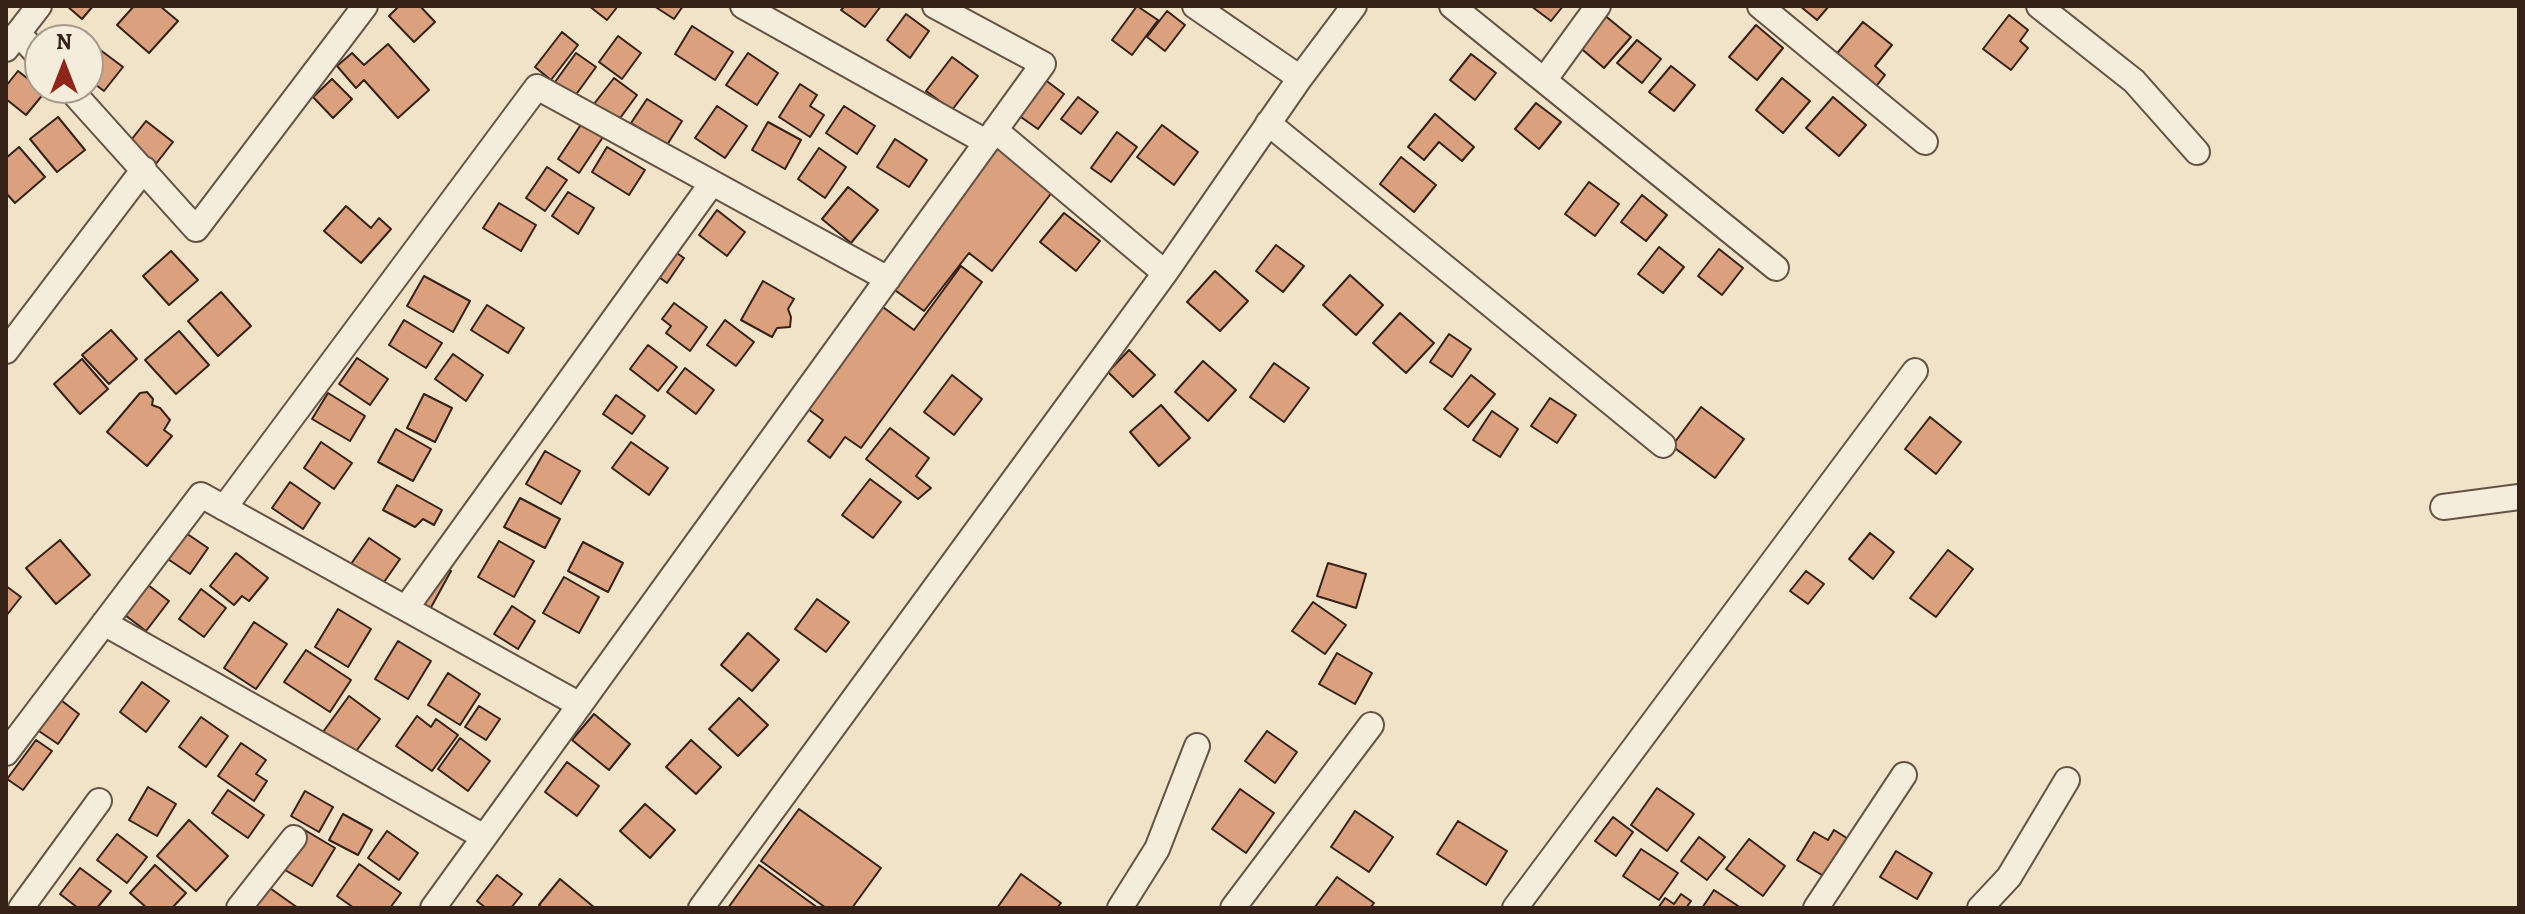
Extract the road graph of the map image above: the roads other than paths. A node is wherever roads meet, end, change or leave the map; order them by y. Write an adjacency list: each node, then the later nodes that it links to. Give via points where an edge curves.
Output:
1 (39, 6): 12 (street)
2 (365, 6): 20 (street, via 196,229)
3 (743, 6): 17 (street)
4 (935, 6): 11 (street)
5 (1195, 6): 13 (street)
6 (1354, 6): 13 (street)
7 (1452, 6): 14 (street)
8 (1598, 6): 14 (street)
9 (1760, 6): 18 (street)
10 (2039, 6): 19 (street, via 2134,81)
11 (963, 12): 17 (street, via 1043,64)
12 (12, 41)
13 (1300, 78): 16 (street)
14 (1545, 79): 22 (street)
15 (84, 104): 20 (street)
16 (1268, 123): 23 (street); 27 (street)
17 (991, 136): 23 (street); 24 (street)
18 (1925, 142)
19 (2197, 152)
20 (144, 169): 25 (street)
21 (712, 183): 24 (street); 30 (street, via 537,87); 31 (street)
22 (1776, 268)
23 (1165, 273): 45 (street)
24 (888, 279): 33 (street)
25 (6, 351)
26 (1915, 371): 48 (street)
27 (1663, 445)
28 (2519, 497): 29 (street)
29 (2443, 507)
30 (224, 508): 31 (street); 32 (street, via 201,495)
31 (406, 608): 33 (street)
32 (104, 623): 36 (street); 40 (street)
33 (580, 705): 40 (street)
34 (1371, 725): 47 (street)
35 (1197, 746): 46 (street, via 1157,849)
36 (6, 753)
37 (1904, 775): 49 (street)
38 (2067, 780): 50 (street, via 2009,877)
39 (99, 801): 42 (street)
40 (484, 837): 44 (street)
41 (294, 838): 43 (street)
42 (21, 908)
43 (239, 908)
44 (433, 908)
45 (701, 908)
46 (1120, 908)
47 (1233, 908)
48 (1515, 908)
49 (1816, 908)
50 (1980, 908)

